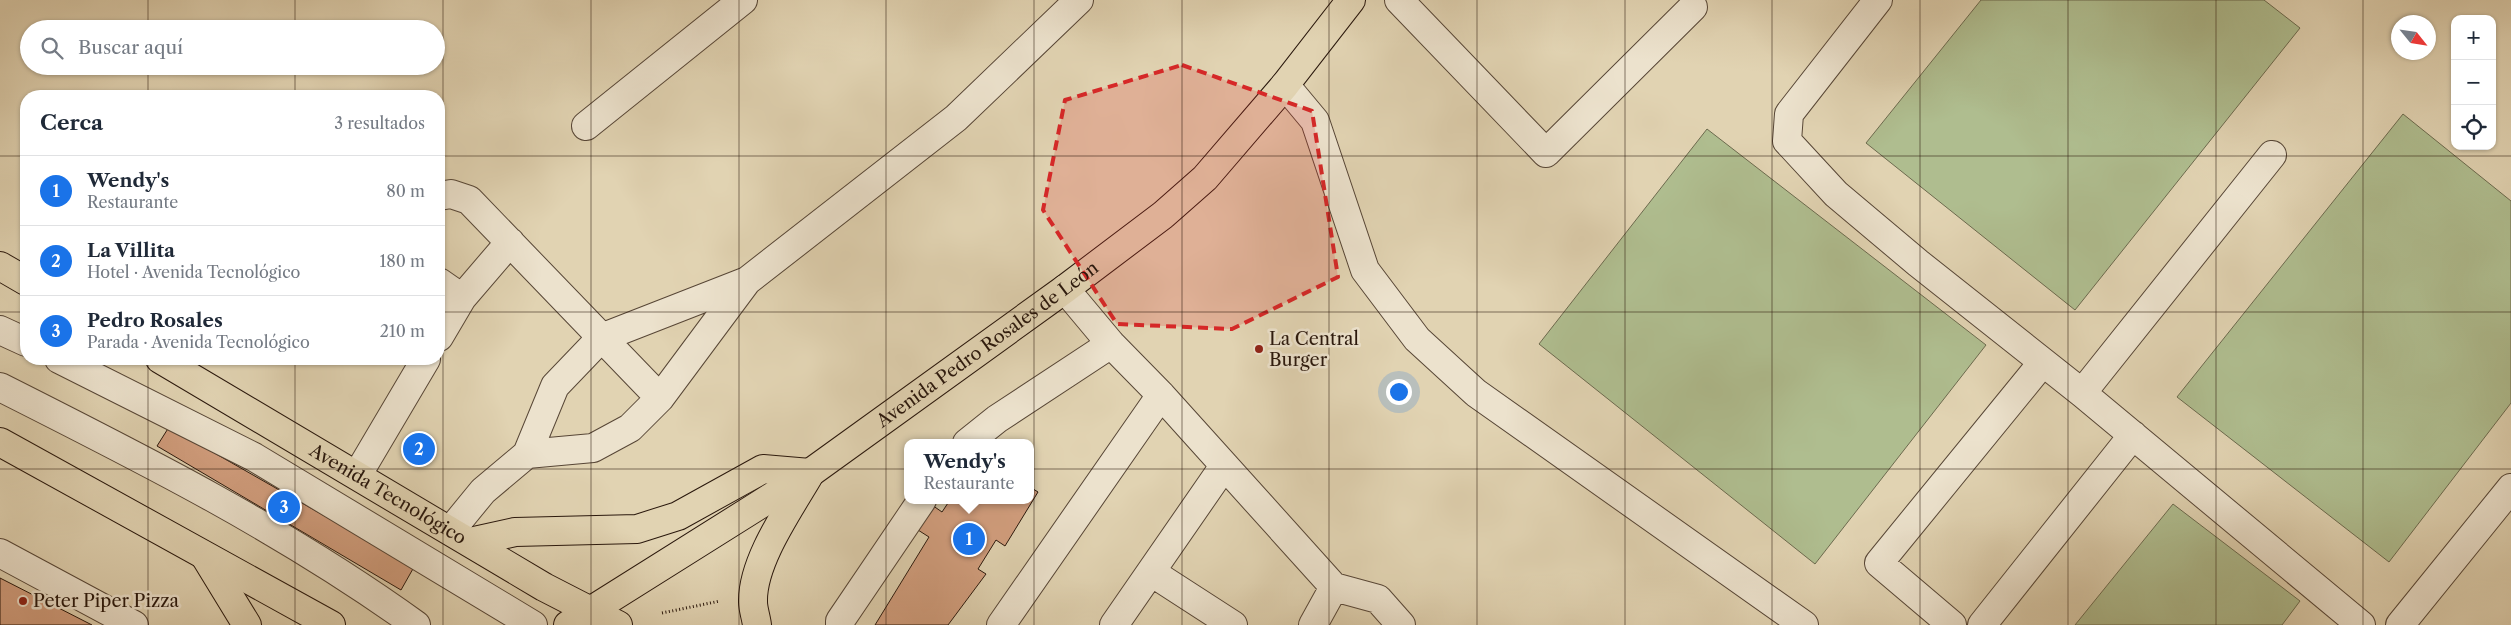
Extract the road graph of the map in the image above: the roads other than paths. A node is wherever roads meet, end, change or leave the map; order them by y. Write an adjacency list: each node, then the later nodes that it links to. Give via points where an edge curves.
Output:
1 (743, 0): 8 (lane)
2 (1079, 0): 14 (lane, via 956,118)
3 (1399, 0): 6 (lane, via 1546,153)
4 (1878, 0): 23 (lane, via 1789,114 1787,141 1836,194)
5 (1349, 1): 7 (main road, Avenida Pedro Rosales de León)
6 (1693, 8)
7 (1285, 85): 16 (main road, Avenida Pedro Rosales de León, via 1205,178 1163,215); 60 (lane, via 1315,121 1365,270 1417,339 1476,393)
8 (586, 126)
9 (2272, 155): 28 (lane)
10 (445, 195): 11 (lane, via 469,200)
11 (510, 242): 17 (lane); 20 (lane)
12 (0, 266): 13 (main road)
13 (20, 278)
14 (747, 281): 20 (lane); 30 (lane)
15 (445, 286): 17 (lane)
16 (1065, 288): 22 (lane); 36 (main road, Avenida Pedro Rosales de León)
17 (462, 298): 18 (lane)
18 (445, 327)
19 (0, 330): 21 (lane)
20 (601, 338): 30 (lane); 34 (lane, via 555,386)
21 (20, 339)
22 (1110, 344): 29 (lane); 32 (lane)
23 (2043, 362): 28 (lane); 61 (lane, via 1879,563)
24 (71, 365): 50 (lane, via 254,458)
25 (170, 365): 37 (main road, Avenida Tecnológico)
26 (422, 365): 37 (lane)
27 (0, 387): 49 (lane, via 159,467 322,562)
28 (2082, 393): 31 (lane)
29 (1162, 395): 35 (lane); 55 (lane)
30 (660, 398): 34 (lane, via 630,428 593,448)
31 (2133, 436): 62 (lane); 63 (lane)
32 (972, 439)
33 (0, 442): 42 (main road)
34 (527, 454): 40 (lane, via 483,491)
35 (1224, 466): 43 (lane); 44 (lane)
36 (810, 473): 40 (main road, via 763,469 678,516 637,529); 45 (main road, Avenida Pedro Rosales de León); 53 (main road, via 760,564 753,601)
37 (358, 474): 40 (main road, Avenida Tecnológico)
38 (2511, 488): 64 (lane)
39 (919, 504): 54 (lane)
40 (461, 536): 45 (main road, Avenida Tecnológico, via 544,587)
41 (0, 553): 46 (lane)
42 (205, 557): 47 (main road); 48 (main road)
43 (1151, 572): 56 (lane); 57 (lane)
44 (1334, 587): 58 (lane); 59 (lane, via 1378,599)
45 (590, 610): 51 (main road, Avenida Pedro Rosales de León); 52 (main road, Avenida Tecnológico)
46 (134, 625)
47 (247, 625)
48 (331, 625)
49 (416, 625)
50 (533, 625)
51 (568, 625)
52 (618, 625)
53 (757, 625)
54 (840, 625)
55 (1001, 625)
56 (1114, 625)
57 (1233, 625)
58 (1313, 625)
59 (1401, 625)
60 (1804, 625)
61 (1952, 625)
62 (1982, 625)
63 (2361, 625)
64 (2400, 625)

